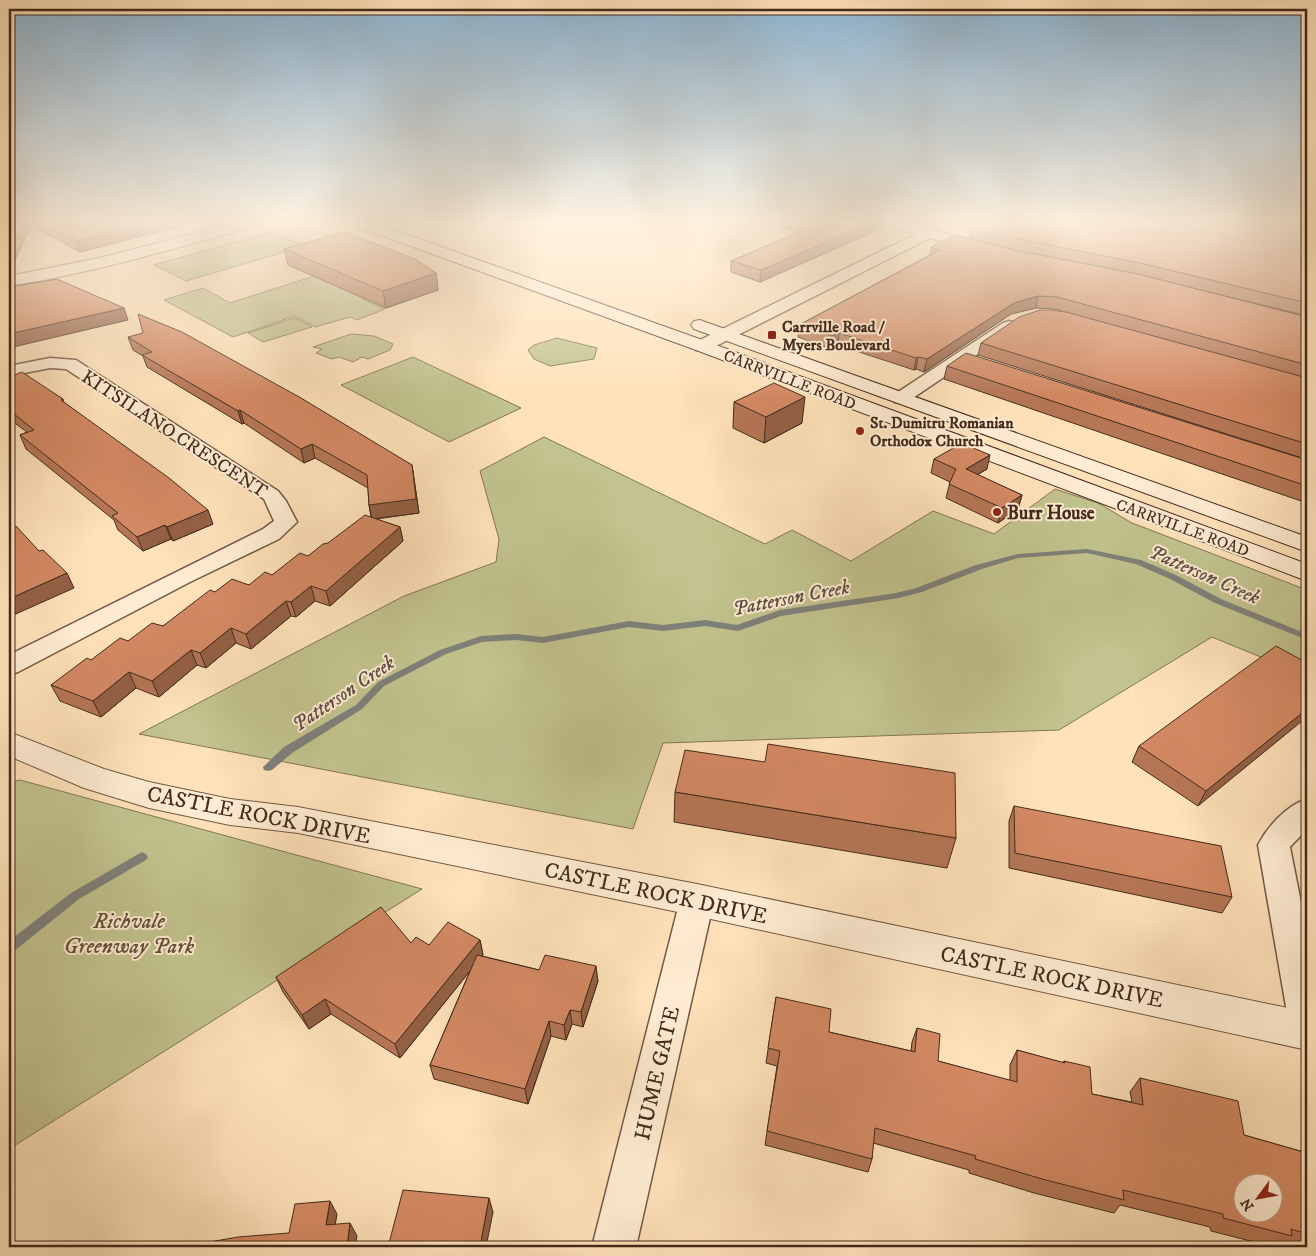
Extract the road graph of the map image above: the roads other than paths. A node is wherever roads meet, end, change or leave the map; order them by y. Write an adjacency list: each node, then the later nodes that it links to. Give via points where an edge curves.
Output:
1 (518, 280): 6 (main road, CARRVILLE ROAD)
2 (835, 280): 5 (street)
3 (1025, 316): 8 (street, via 972,360)
4 (688, 322): 5 (main road, CARRVILLE ROAD)
5 (725, 334): 6 (street); 8 (main road, CARRVILLE ROAD)
6 (702, 346): 10 (main road, CARRVILLE ROAD)
7 (9, 371): 13 (street, KITSILANO CRESCENT, via 50,363 70,364 270,495 278,502 286,522 271,534)
8 (901, 398): 9 (main road, CARRVILLE ROAD)
9 (1000, 434): 10 (main road); 11 (main road, CARRVILLE ROAD)
10 (980, 450): 12 (main road, CARRVILLE ROAD)
11 (1307, 545)
12 (1307, 573)
13 (9, 666)
14 (9, 743): 16 (main road, CASTLE ROCK DRIVE, via 95,780 149,794 230,812 298,820)
15 (1307, 811): 17 (street, via 1274,845)
16 (697, 900): 18 (main road, CASTLE ROCK DRIVE); 19 (street, HUME GATE)
17 (1307, 1024)
18 (1307, 1031)
19 (614, 1247)

